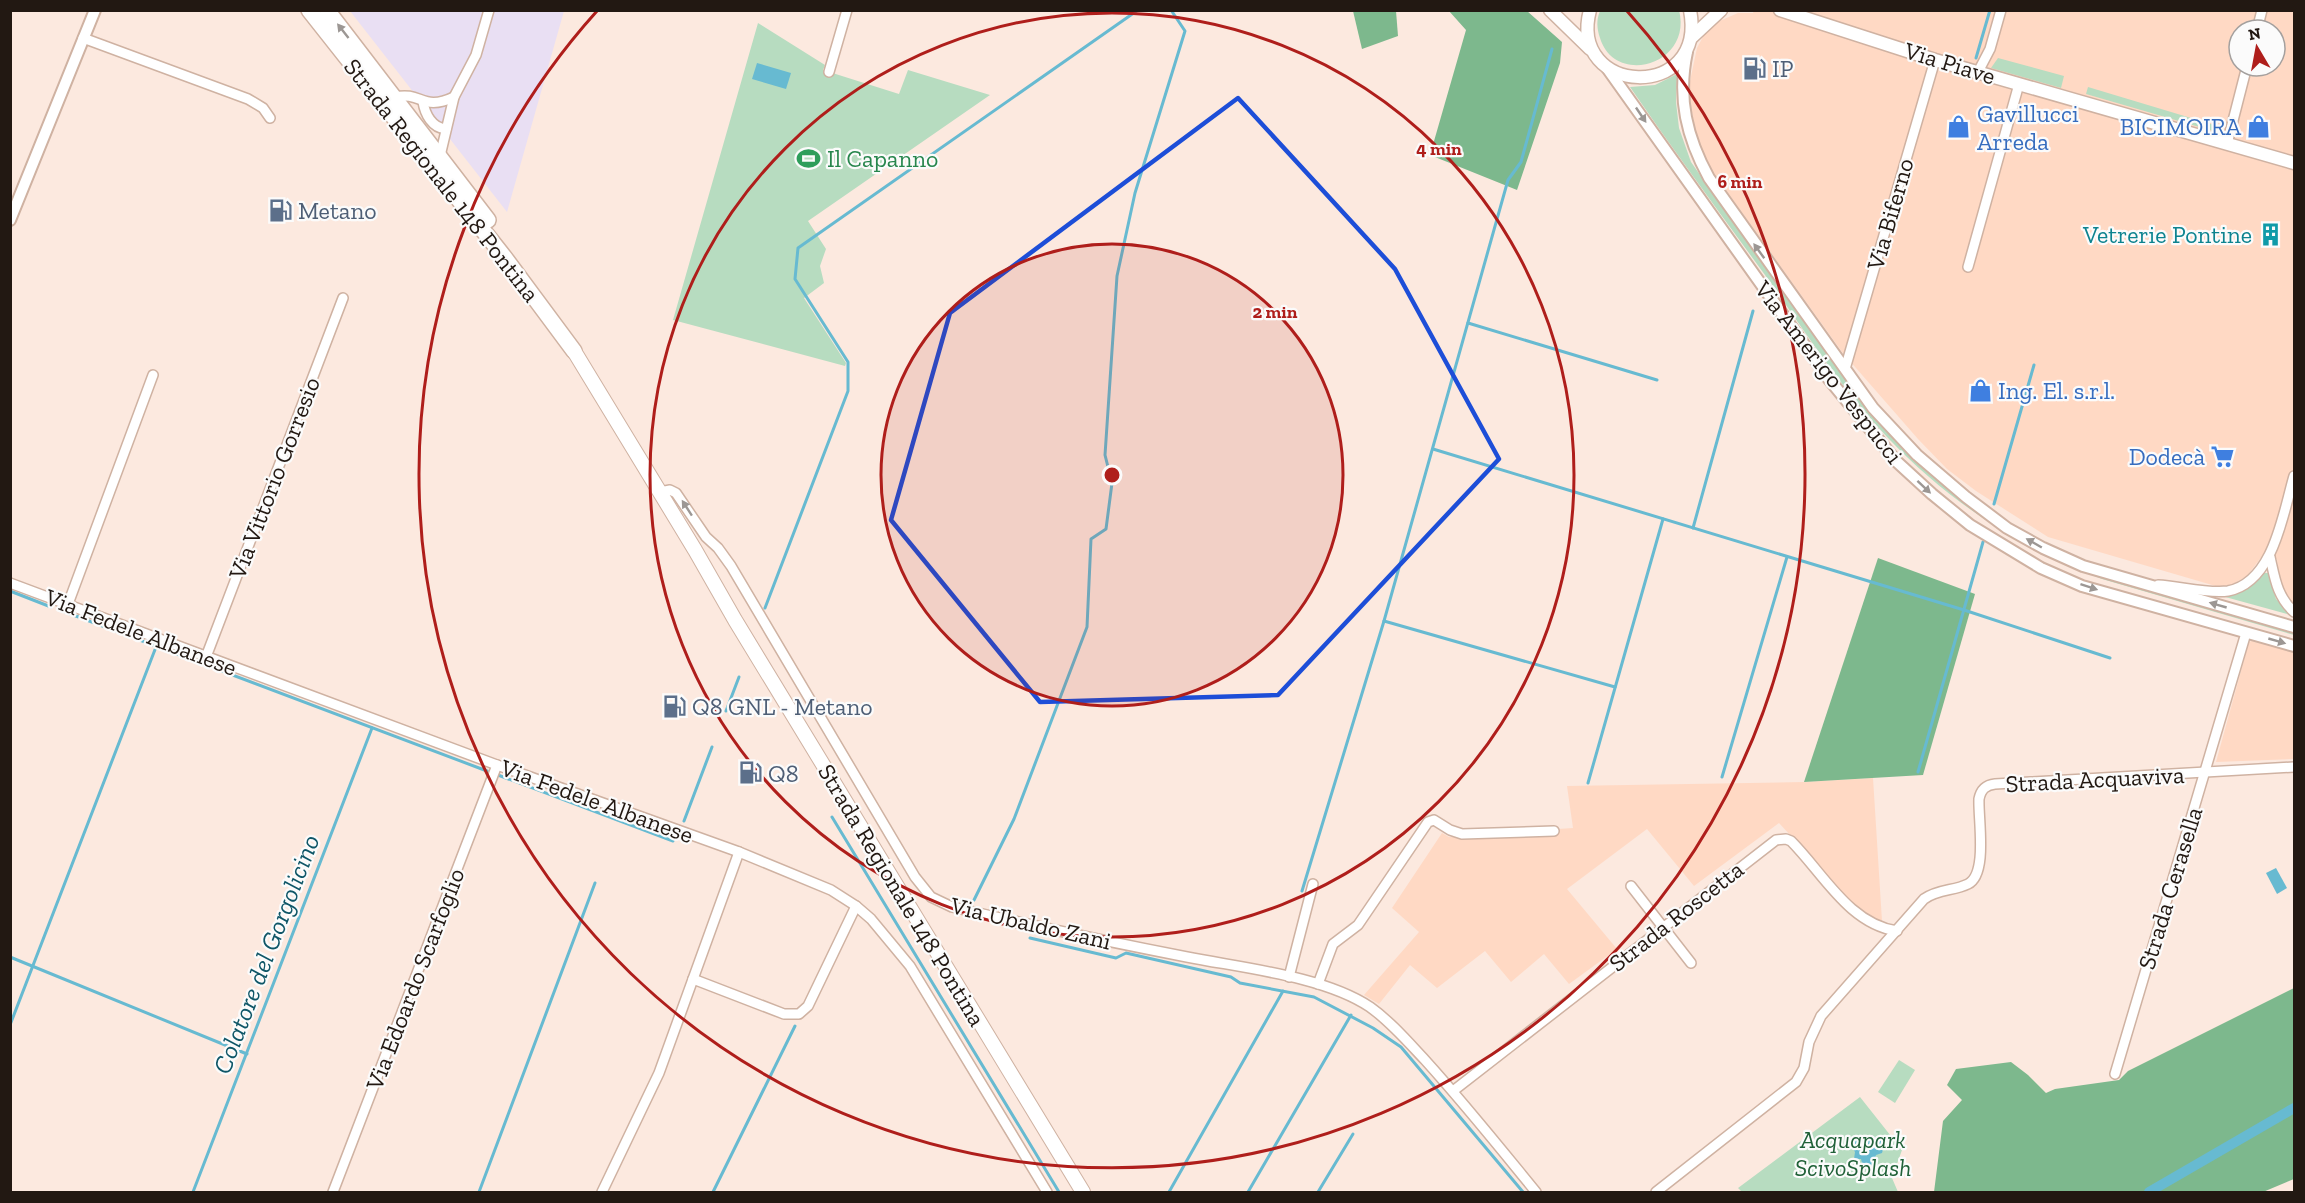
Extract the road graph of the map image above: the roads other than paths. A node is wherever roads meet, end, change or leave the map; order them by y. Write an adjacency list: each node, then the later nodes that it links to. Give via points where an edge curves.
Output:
1 (94, 10): 12 (street)
2 (309, 10): 32 (highway, Strada Regionale 148 Pontina)
3 (327, 10): 21 (highway, Strada Regionale 148 Pontina, one-way to 3)
4 (489, 10): 22 (street, via 476,55)
5 (847, 10): 17 (street)
6 (1550, 10): 14 (main road)
7 (1590, 10): 14 (main road, via 1588,38)
8 (1690, 10): 13 (main road)
9 (1721, 10): 13 (main road, via 1703,24)
10 (1780, 10): 15 (main road, Via Piave)
11 (2001, 10): 18 (street, via 1990,49)
12 (83, 38): 24 (street, via 248,99); 29 (street)
13 (1690, 42): 16 (main road, via 1680,60 1653,77 1637,79); 33 (street, Via Amerigo Vespucci, one-way to 13, via 1727,206 1698,158 1683,105 1682,79)
14 (1595, 54): 16 (main road)
15 (1935, 60): 18 (main road, Via Piave); 33 (street, Via Biferno)
16 (1607, 68): 43 (street, Via Amerigo Vespucci, one-way to 43, via 1828,378 1896,461 1932,494 1970,525 2041,568 2082,586)
17 (829, 72)
18 (1978, 72): 20 (main road, Via Piave)
19 (2244, 78): 26 (street)
20 (2019, 84): 26 (main road, Via Piave); 30 (street)
21 (395, 97): 23 (street, via 412,96); 27 (highway, Strada Regionale 148 Pontina)
22 (454, 97): 23 (street, via 431,104); 25 (street)
23 (423, 102): 25 (street, via 432,122)
24 (270, 118)
25 (446, 129): 27 (street)
26 (2227, 144): 28 (main road, Via Piave)
27 (440, 156): 32 (highway, Strada Regionale 148 Pontina, via 512,251)
28 (2295, 163)
29 (10, 220)
30 (1968, 267)
31 (343, 298): 45 (street, Via Vittorio Gorresio)
32 (574, 351): 36 (main road, Strada Regionale 148 Pontina)
33 (1845, 369): 39 (street, Via Amerigo Vespucci, one-way to 33, via 2083,566 2007,528 1917,455 1873,408)
34 (153, 375): 40 (street)
35 (2295, 476): 37 (street)
36 (660, 492): 57 (street, Via Ubaldo Zani, one-way to 36, via 960,908 931,897 915,877 731,566 676,493); 65 (main road, Strada Regionale 148 Pontina)
37 (2270, 557): 39 (street, via 2255,576 2229,591); 41 (street, via 2278,591)
38 (10, 583): 40 (street, Via Fedele Albanese)
39 (2143, 584): 42 (street, Via Amerigo Vespucci, one-way to 39)
40 (68, 604): 45 (street, Via Fedele Albanese)
41 (2295, 612)
42 (2295, 627)
43 (2246, 633): 44 (street, Via Amerigo Vespucci, one-way to 44); 48 (street, Strada Cerasella)
44 (2295, 646)
45 (206, 657): 46 (street, Via Fedele Albanese)
46 (497, 765): 50 (street, Via Fedele Albanese); 62 (street, Via Edoardo Scarfoglio)
47 (2295, 767): 48 (street, Strada Acquaviva)
48 (2205, 773): 55 (street, Strada Acquaviva, via 1986,786 1979,799 1980,864 1976,878 1928,896); 60 (street, Strada Cerasella)
49 (1554, 831): 59 (street, via 1462,834 1434,820 1428,822 1358,925 1334,944)
50 (739, 852): 53 (street, Via Fedele Albanese, via 827,888); 58 (street)
51 (1313, 884): 57 (street)
52 (1631, 886): 54 (street)
53 (856, 906): 58 (street, via 808,1006 799,1014 784,1014); 64 (street, Via Fedele Albanese, via 885,934 916,975)
54 (1663, 927): 55 (street, Strada Roscetta, via 1769,843 1782,839 1794,844 1866,920); 56 (street); 61 (street, Strada Roscetta)
55 (1897, 931): 67 (street, Strada Acquaviva, via 1821,1016 1796,1082)
56 (1691, 963)
57 (1289, 977): 59 (street, Via Ubaldo Zani)
58 (693, 979): 63 (street, via 659,1073)
59 (1318, 984): 61 (street, Via Ubaldo Zani, via 1377,1013)
60 (2115, 1074)
61 (1453, 1091): 66 (street, Via Ubaldo Zani)
62 (333, 1192)
63 (602, 1192)
64 (1047, 1192)
65 (1083, 1192)
66 (1536, 1192)
67 (1656, 1192)

